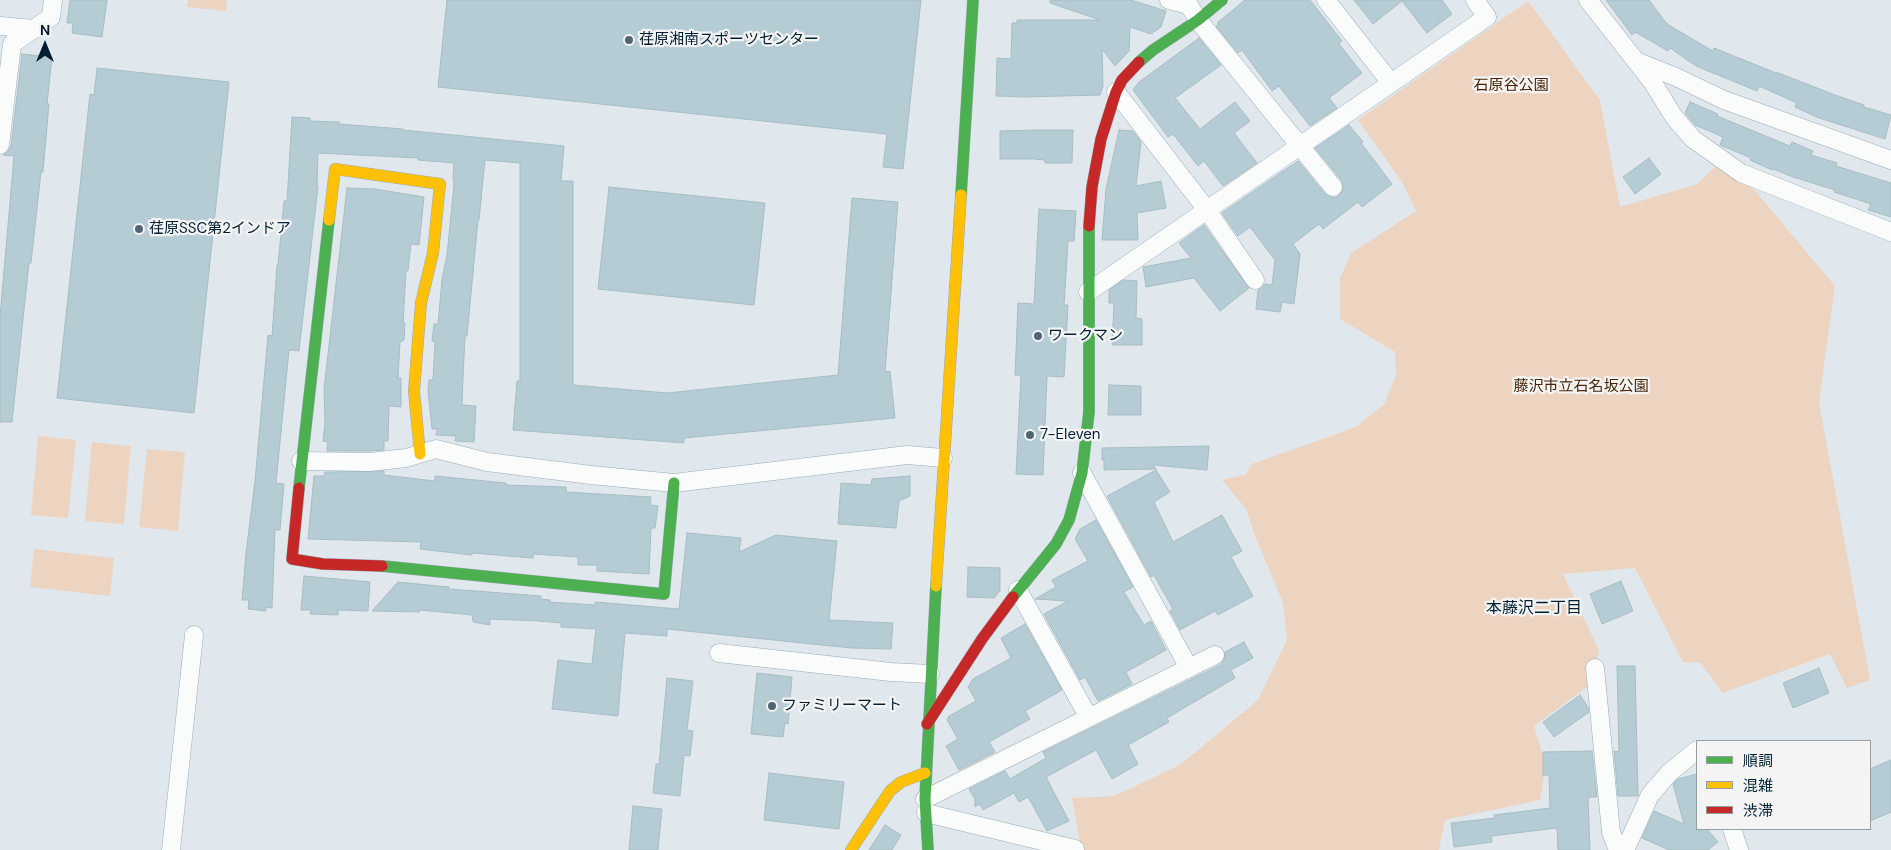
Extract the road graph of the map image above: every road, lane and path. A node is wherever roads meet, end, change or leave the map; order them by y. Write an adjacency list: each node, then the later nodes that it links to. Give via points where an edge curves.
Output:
1 (53, 0): 10 (street, via 51,18)
2 (973, 0): 23 (street)
3 (1169, 0): 8 (street, via 1189,5)
4 (1222, 0): 8 (street)
5 (1326, 0): 12 (street)
6 (1475, 0): 12 (street, via 1487,17)
7 (1588, 0): 11 (street)
8 (1198, 20): 13 (street, via 1134,66); 15 (street)
9 (0, 26): 10 (street)
10 (34, 29): 14 (street, via 12,44)
11 (1636, 61): 16 (street, via 1724,100); 19 (street, via 1674,117 1694,139 1741,174)
12 (1391, 83): 15 (street)
13 (1116, 92): 18 (street); 21 (street, via 1101,140 1092,187)
14 (0, 141)
15 (1300, 146): 17 (street); 18 (street)
16 (1891, 160)
17 (1334, 186)
18 (1206, 210): 20 (street); 21 (street)
19 (1891, 232)
20 (1255, 280)
21 (1088, 292): 25 (street, via 1088,412)
22 (420, 454): 24 (street, via 370,462); 24 (street, via 414,391 421,303 433,254 440,184 335,169); 26 (street, via 436,449 487,462)
23 (943, 458): 26 (street, via 907,455); 33 (street)
24 (301, 461): 26 (street, via 292,559 664,594)
25 (1082, 473): 27 (street, via 1069,520 1056,544); 31 (street)
26 (674, 483)
27 (1018, 590): 34 (street); 35 (street)
28 (194, 635): 41 (street)
29 (719, 653): 33 (street)
30 (1214, 655): 31 (street)
31 (1189, 668): 34 (street)
32 (1595, 668): 44 (street, via 1611,832)
33 (930, 674): 35 (street)
34 (1089, 718): 38 (street)
35 (927, 724): 37 (street)
36 (1696, 751): 45 (street, via 1650,795)
37 (925, 773): 38 (street); 42 (street, via 900,782 890,791)
38 (925, 806): 40 (street); 43 (street)
39 (1732, 830): 46 (street)
40 (1076, 849)
41 (172, 850)
42 (851, 850)
43 (928, 850)
44 (1618, 850)
45 (1625, 850)
46 (1739, 850)

